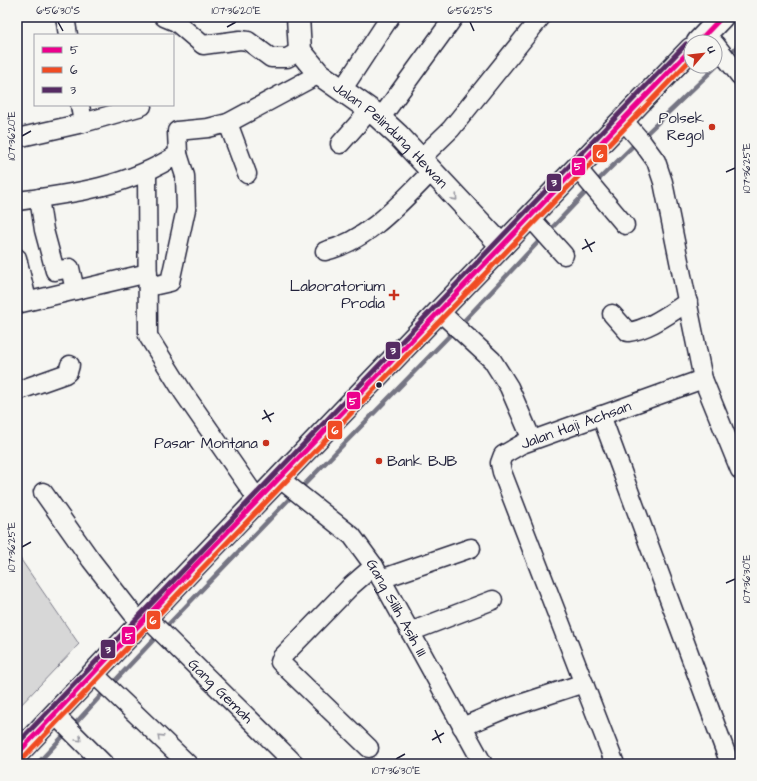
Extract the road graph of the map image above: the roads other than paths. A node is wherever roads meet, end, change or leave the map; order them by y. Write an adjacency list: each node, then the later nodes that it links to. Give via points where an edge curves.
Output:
1 (65, 17): 8 (street)
2 (164, 17): 10 (street, via 176,22 203,45 248,41 271,58 287,58)
3 (298, 17): 10 (main road)
4 (390, 17): 15 (street)
5 (454, 17): 18 (street)
6 (541, 17): 25 (street, via 451,129)
7 (722, 17): 9 (main road)
8 (68, 34)
9 (712, 34)
10 (300, 51): 13 (main road, Jalan Pelindung Hewan)
11 (683, 57): 19 (main road)
12 (723, 57): 14 (street)
13 (319, 74): 15 (main road, Jalan Pelindung Hewan); 21 (street)
14 (740, 76)
15 (342, 90): 18 (main road, Jalan Pelindung Hewan)
16 (80, 106): 20 (street)
17 (142, 106): 20 (street)
18 (375, 115): 23 (street); 25 (main road, Jalan Pelindung Hewan)
19 (623, 120): 26 (main road); 40 (street, via 656,161 663,182)
20 (83, 123): 22 (street)
21 (228, 123): 24 (street, via 178,131); 28 (street)
22 (17, 138)
23 (340, 144)
24 (178, 154): 27 (street); 37 (street, via 184,176 186,210 170,282)
25 (426, 165): 33 (main road, Jalan Pelindung Hewan, one-way to 33); 34 (street, via 386,216 356,240)
26 (577, 168): 31 (main road); 32 (street)
27 (147, 173): 29 (street, via 95,189); 37 (street)
28 (247, 174)
29 (39, 198): 30 (street); 38 (street, via 55,271 70,268)
30 (17, 201)
31 (530, 217): 33 (main road); 35 (street)
32 (625, 225)
33 (502, 246): 41 (main road)
34 (325, 251)
35 (564, 255)
36 (17, 258): 39 (street)
37 (148, 280): 38 (street); 51 (street, via 148,336 183,392)
38 (75, 290): 39 (street)
39 (22, 302)
40 (688, 302): 42 (street, via 667,316 628,332); 44 (street)
41 (439, 311): 47 (street, via 492,360 509,387); 49 (main road)
42 (612, 314)
43 (70, 365): 45 (street, via 65,374)
44 (703, 379): 46 (street, Jalan Haji Achsan); 48 (street)
45 (17, 391)
46 (601, 415): 47 (street, Jalan Haji Achsan); 68 (street)
47 (532, 440): 58 (street, Jalan Haji Achsan, via 503,455 500,463)
48 (740, 470)
49 (279, 478): 51 (main road); 53 (street, Gang Silih Asih III, via 352,536)
50 (43, 492): 55 (street, Gang Gemah, via 91,560)
51 (258, 500): 55 (main road)
52 (470, 548): 53 (street)
53 (378, 572): 56 (street, Gang Silih Asih III); 61 (street, via 329,608 280,660)
54 (493, 600): 56 (street)
55 (143, 620): 57 (main road); 65 (street, Gang Gemah)
56 (410, 632): 60 (street, Gang Silih Asih III)
57 (93, 673): 59 (main road); 64 (street, one-way to 57)
58 (584, 683): 60 (street, via 505,709); 67 (street, Jalan Haji Achsan)
59 (54, 714): 62 (main road); 63 (street, one-way to 63)
60 (462, 727): 66 (street, Gang Silih Asih III)
61 (369, 748)
62 (17, 754)
63 (104, 764)
64 (188, 764)
65 (295, 764)
66 (483, 764)
67 (615, 764)
68 (730, 764)

